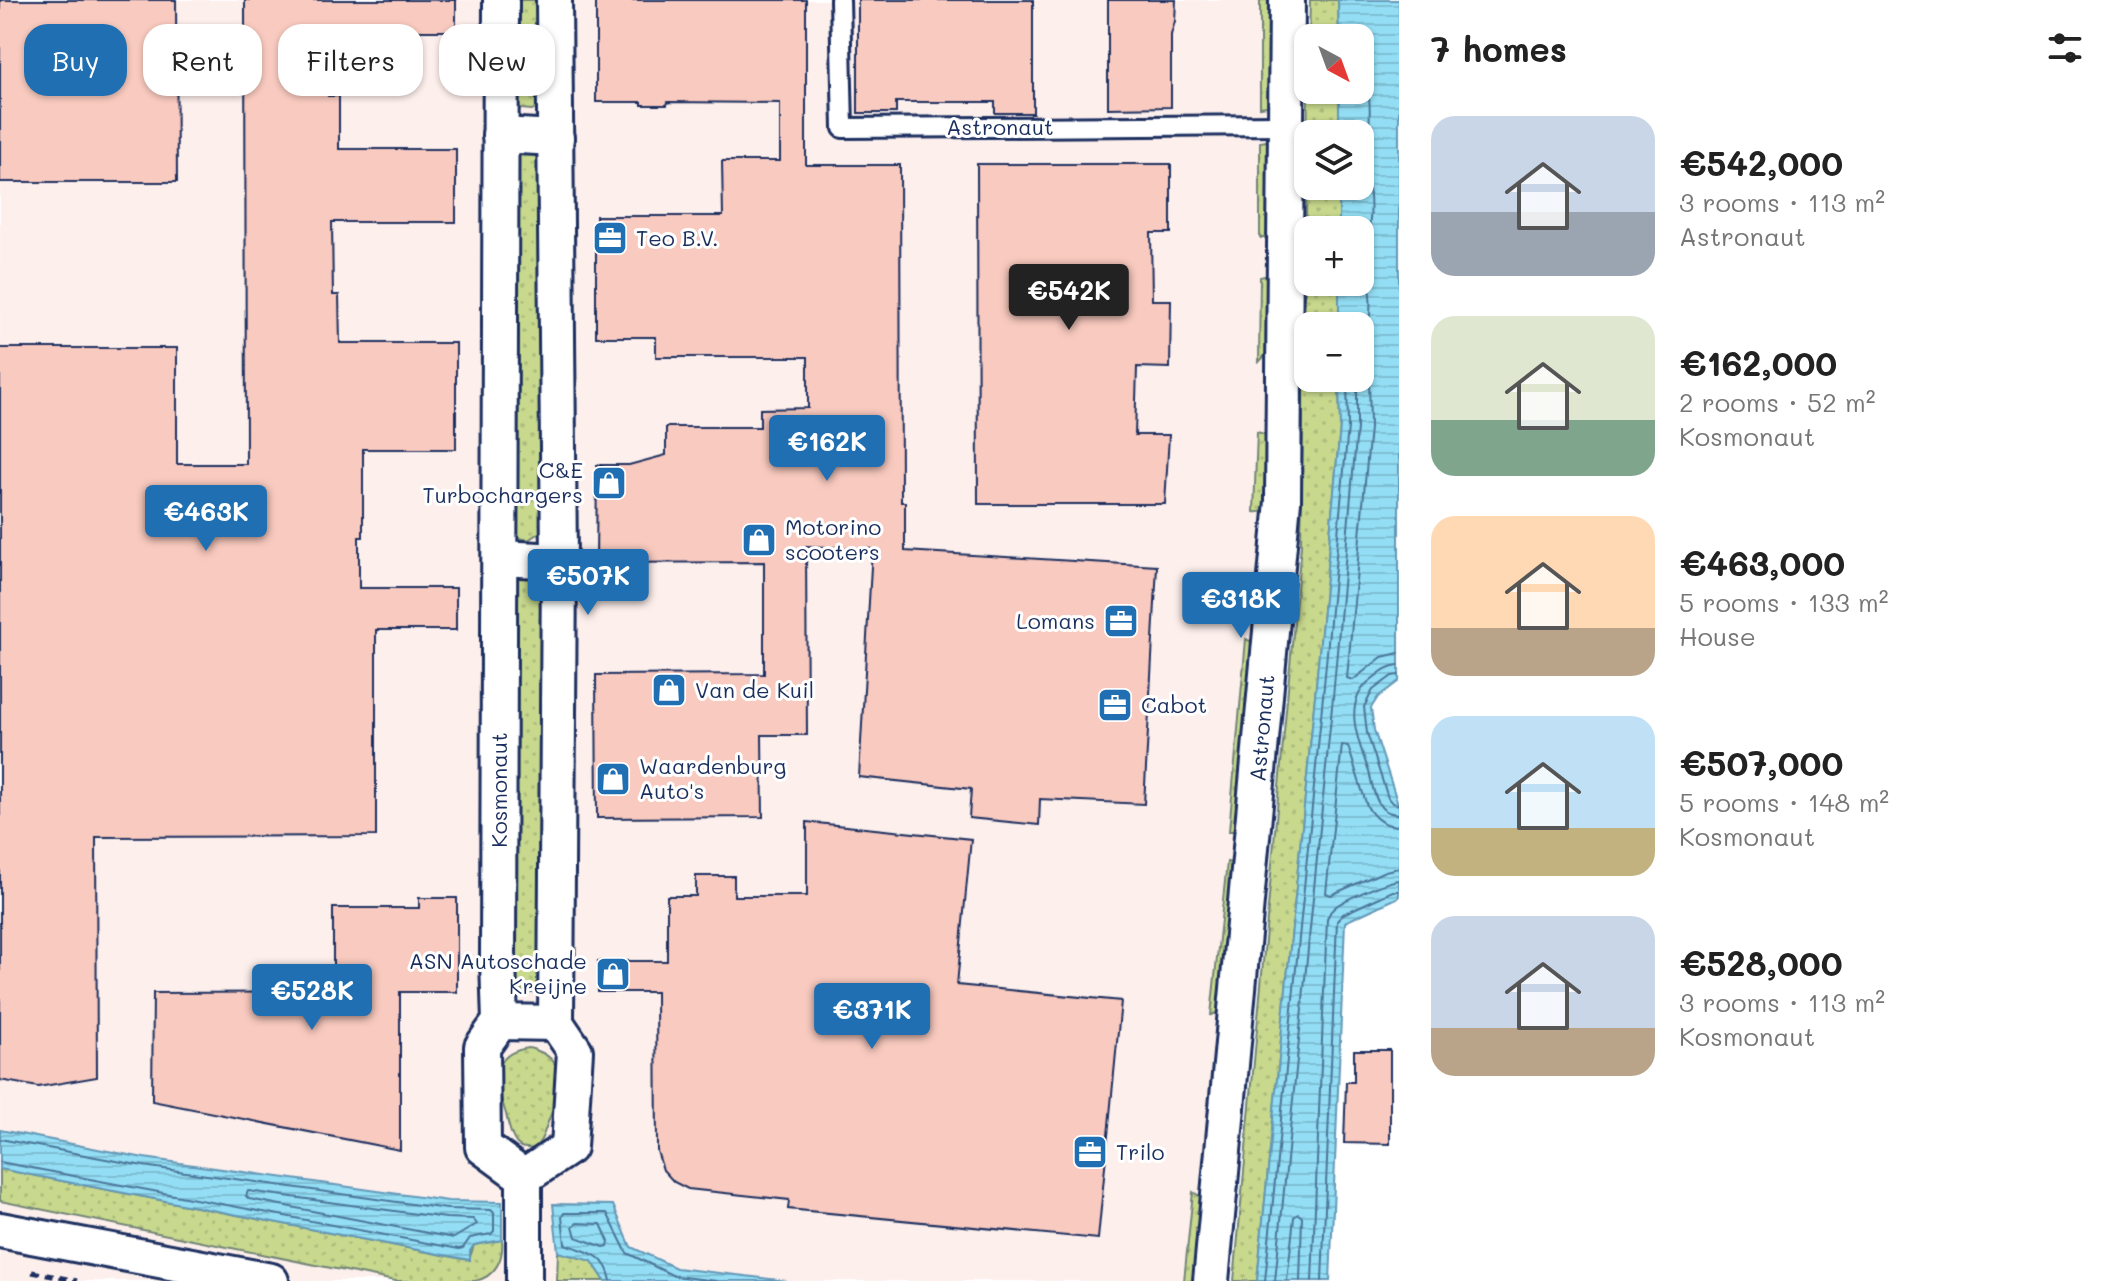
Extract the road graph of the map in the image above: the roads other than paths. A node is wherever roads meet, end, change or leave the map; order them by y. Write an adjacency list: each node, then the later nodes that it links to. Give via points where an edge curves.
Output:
1 (501, 0): 6 (street, Kosmonaut)
2 (554, 0): 7 (street)
3 (840, 0): 5 (lane, Astronaut, via 843,128)
4 (1287, 0): 5 (street, Astronaut)
5 (1286, 125): 16 (street, Astronaut, via 1283,501)
6 (500, 135): 7 (street); 8 (street, Kosmonaut)
7 (556, 138): 9 (street)
8 (500, 558): 9 (street); 10 (street, Kosmonaut)
9 (559, 561): 11 (street)
10 (500, 1022): 11 (street); 12 (street, Kosmonaut, via 482,1047 483,1147)
11 (556, 1023): 12 (street, via 575,1051 569,1147)
12 (524, 1188): 14 (street)
13 (0, 1230): 15 (street)
14 (524, 1273)
15 (271, 1281)
16 (1211, 1281)

